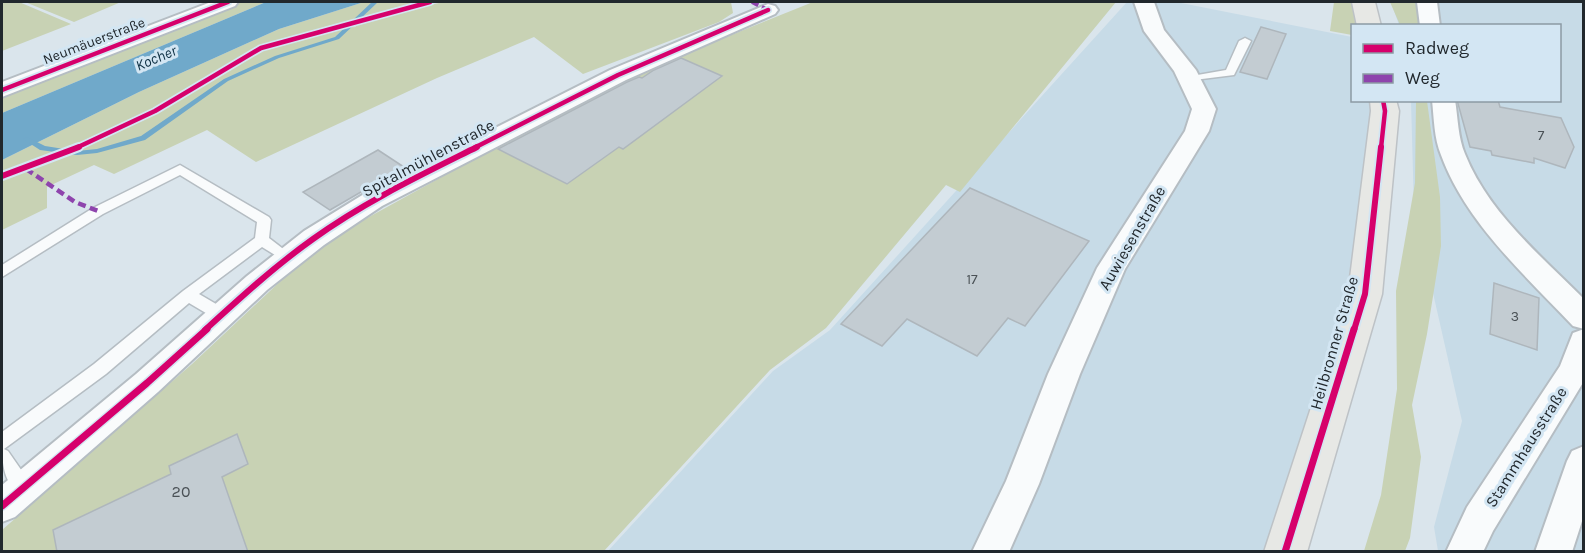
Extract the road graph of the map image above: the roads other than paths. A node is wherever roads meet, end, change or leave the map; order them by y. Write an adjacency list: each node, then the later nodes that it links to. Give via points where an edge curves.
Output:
1 (228, 2): 10 (street, Neumäuerstraße)
2 (1144, 2): 9 (street, Auwiesenstraße, via 1158,38)
3 (1364, 2): 6 (main road)
4 (1427, 2): 7 (street)
5 (768, 10): 14 (street, Spitalmühlenstraße, via 618,75 374,200)
6 (1369, 24)
7 (1430, 24)
8 (1245, 41): 9 (lane, via 1230,73)
9 (1190, 79): 25 (street, Auwiesenstraße, via 1204,109 1197,131 1111,268)
10 (2, 90)
11 (1383, 102): 26 (main road, Heilbronner Straße, via 1365,294)
12 (1443, 102): 18 (street, via 1453,155 1474,193 1502,230)
13 (262, 240): 14 (lane); 15 (lane, via 264,220 180,169 98,211); 16 (lane)
14 (288, 258): 17 (street, Spitalmühlenstraße)
15 (4, 267)
16 (188, 295): 17 (lane); 20 (lane, via 100,369)
17 (222, 315): 23 (street, Spitalmühlenstraße)
18 (1584, 318)
19 (1584, 341): 27 (street, Stammhausstraße, via 1574,370 1480,519)
20 (2, 442)
21 (2, 456): 23 (lane)
22 (1584, 461): 28 (street)
23 (24, 487): 24 (street, Spitalmühlenstraße)
24 (2, 506)
25 (990, 552)
26 (1285, 552)
27 (1464, 552)
28 (1553, 552)

